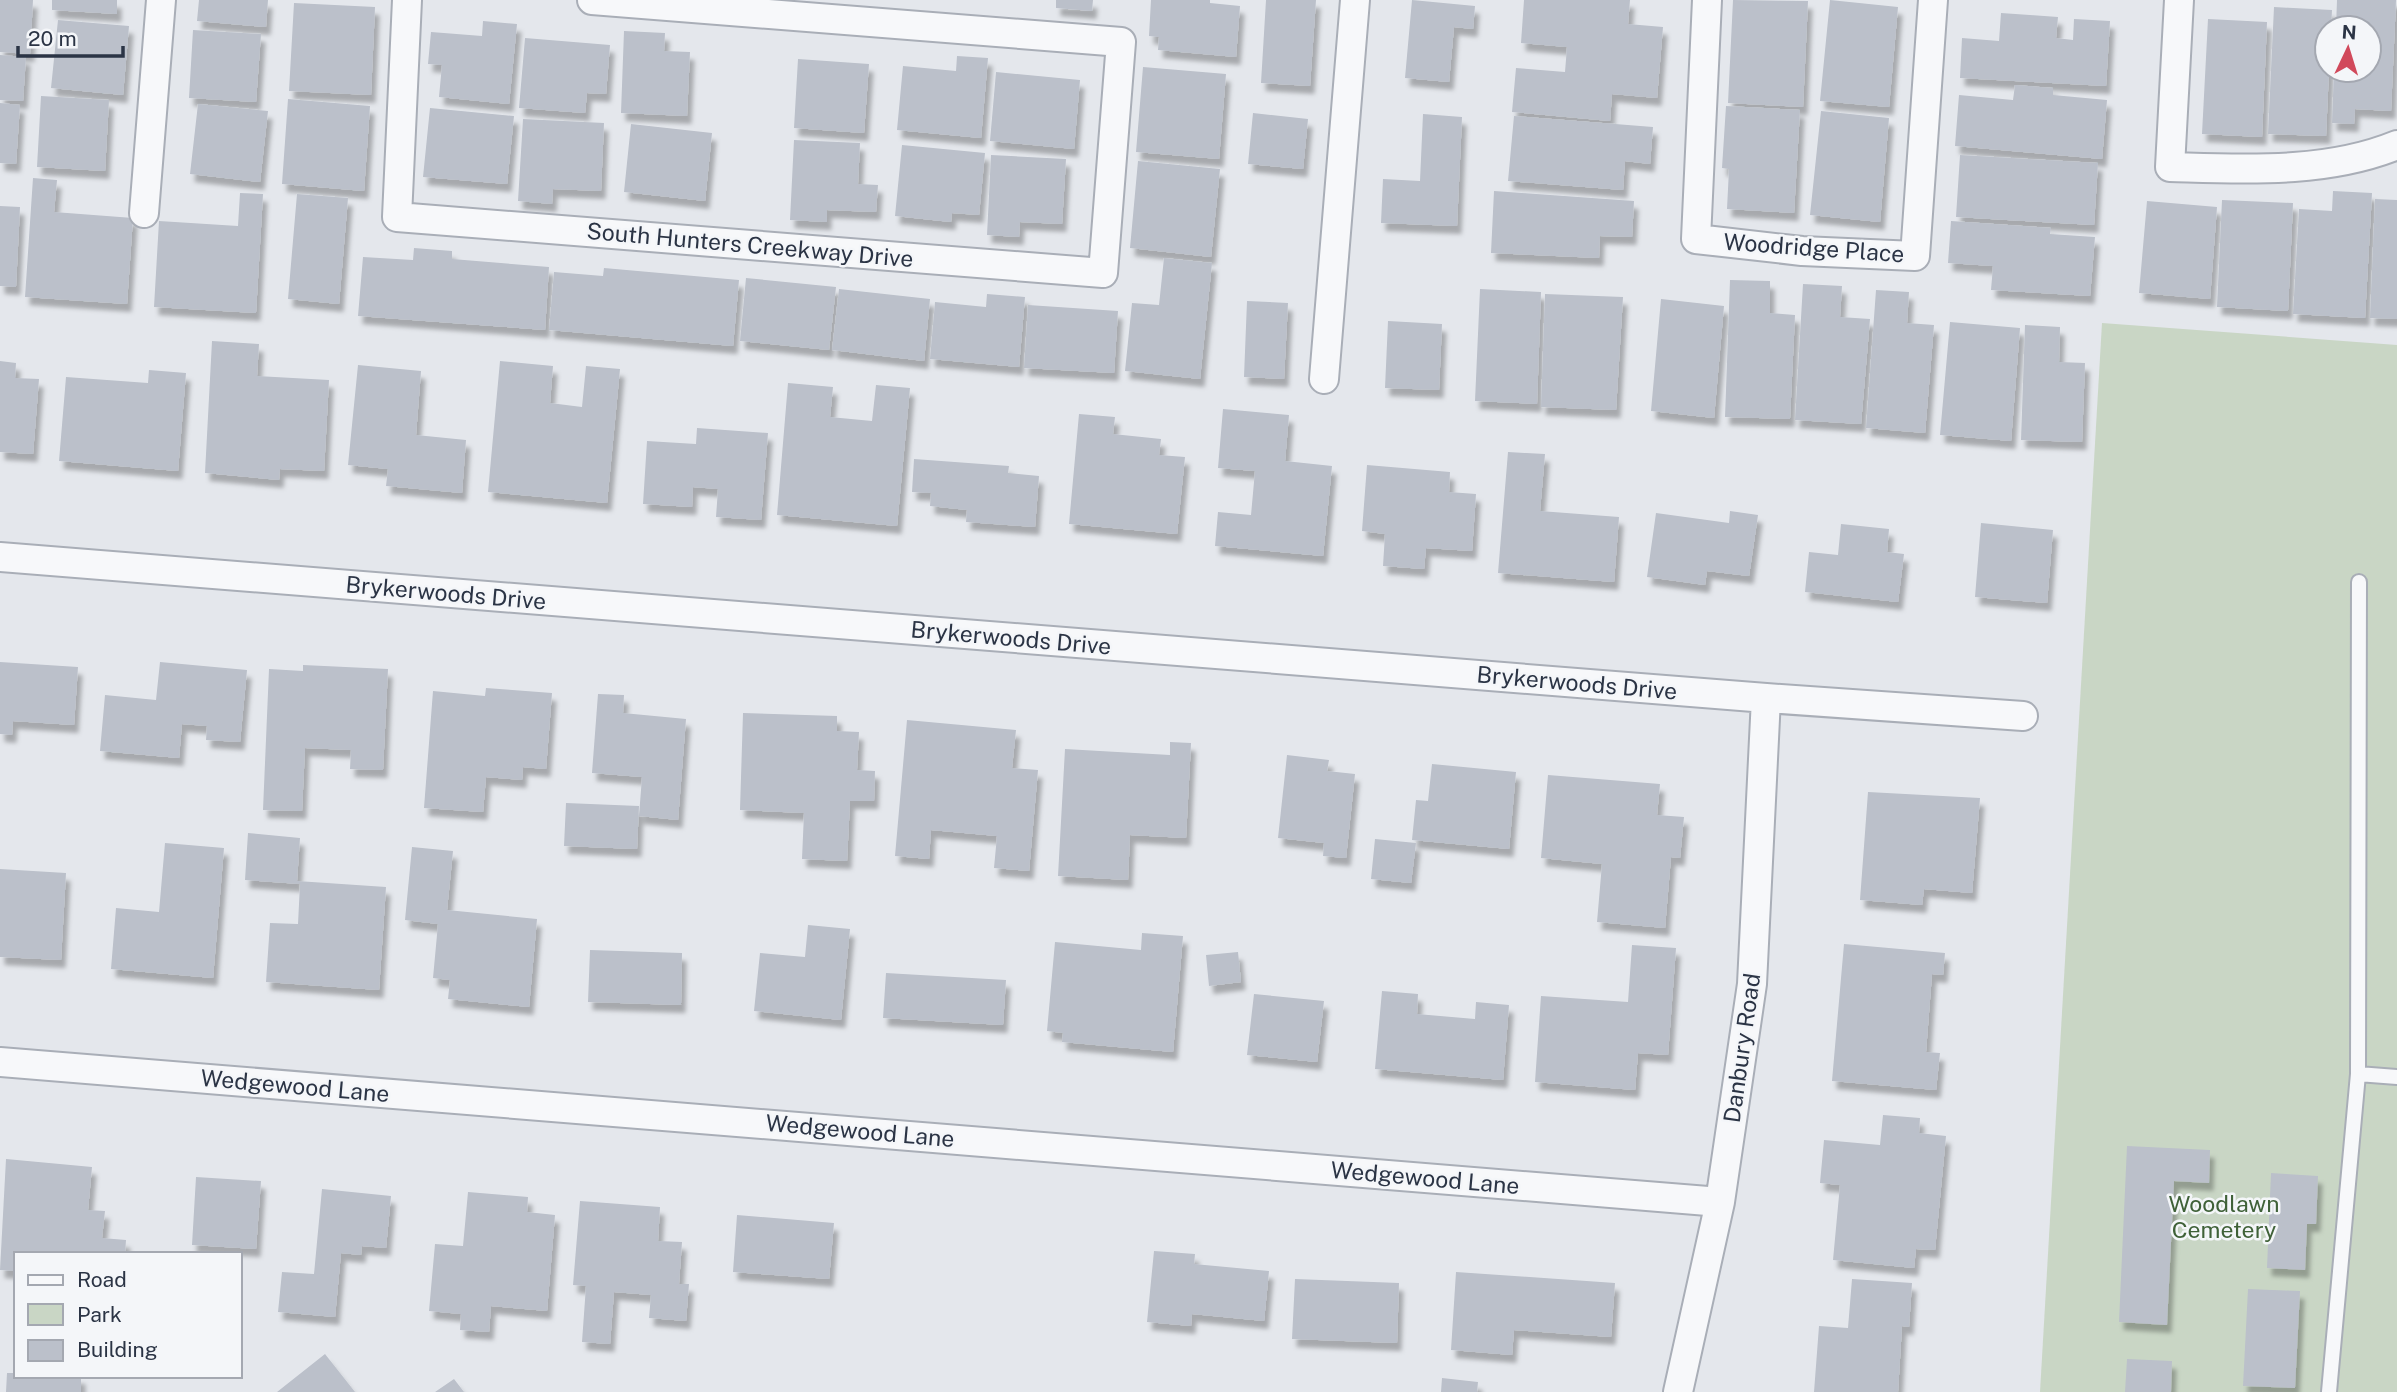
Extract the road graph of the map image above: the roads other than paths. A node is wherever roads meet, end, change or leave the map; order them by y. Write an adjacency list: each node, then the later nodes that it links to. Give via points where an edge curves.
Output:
1 (161, 0): 11 (street)
2 (407, 0): 9 (street, South Hunters Creekway Drive, via 397,217 1103,273 1121,42)
3 (593, 0): 8 (street)
4 (1355, 0): 12 (street)
5 (1707, 0): 6 (street, Woodridge Place, via 1696,239 1802,251 1915,256)
6 (1933, 0)
7 (2179, 0): 10 (street, via 2170,167 2292,167 2373,155)
8 (700, 3): 9 (street)
9 (742, 5)
10 (2397, 145)
11 (144, 213)
12 (1324, 379)
13 (0, 557): 15 (street, Brykerwoods Drive)
14 (2359, 582): 18 (lane)
15 (1766, 698): 16 (street, Brykerwoods Drive); 20 (street, Danbury Road, via 1752,984)
16 (2023, 716)
17 (0, 1062): 20 (street, Wedgewood Lane)
18 (2358, 1074): 19 (lane); 22 (lane)
19 (2397, 1077)
20 (1720, 1202): 21 (street, Danbury Road)
21 (1678, 1392)
22 (2329, 1392)

